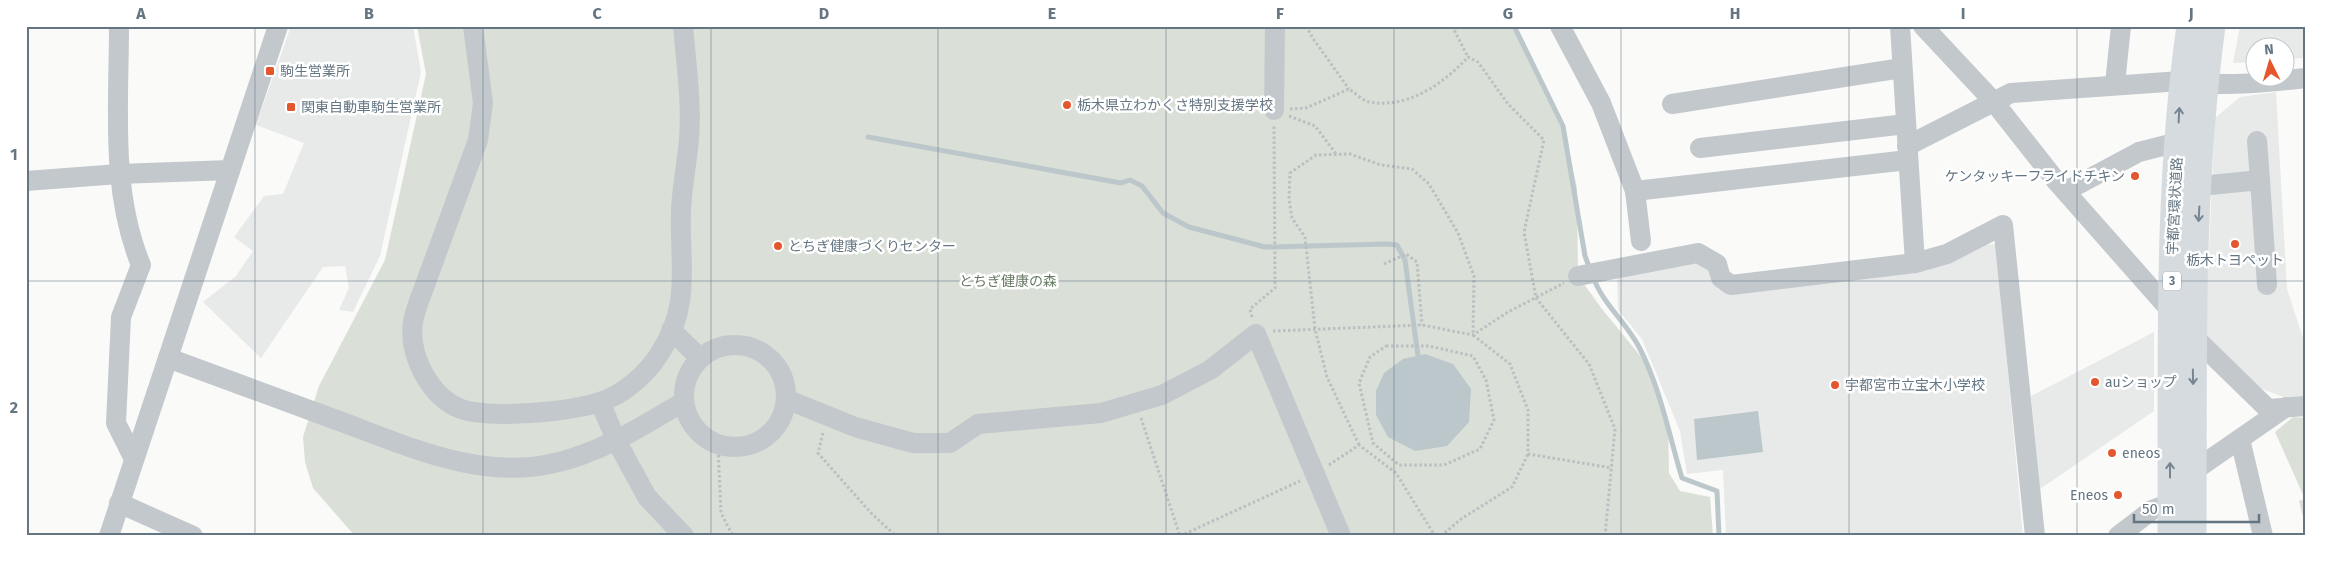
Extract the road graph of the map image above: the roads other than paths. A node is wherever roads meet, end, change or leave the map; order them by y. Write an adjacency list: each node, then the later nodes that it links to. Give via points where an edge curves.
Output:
1 (119, 26): 25 (street)
2 (278, 26): 24 (street)
3 (473, 26): 41 (street, via 483,103 478,140 412,323 418,363 446,401 462,409 501,414)
4 (683, 26): 36 (street, via 689,140 681,196 683,288)
5 (1275, 26): 18 (street)
6 (1560, 26): 29 (street, via 1601,103)
7 (1900, 26): 12 (street)
8 (1923, 26): 16 (street)
9 (2121, 26): 15 (street)
10 (2189, 26): 14 (main road, 宇都宮環状道路 / 3)
11 (2213, 26): 14 (main road, 宇都宮環状道路 / 3)
12 (1902, 68): 17 (street); 19 (street)
13 (2306, 78): 14 (street, via 2262,83)
14 (2193, 82): 15 (street); 21 (main road, 宇都宮環状道路 / 3, one-way to 14); 28 (main road, 宇都宮環状道路 / 3)
15 (2115, 84): 16 (street, via 2011,93)
16 (1994, 102): 23 (street); 30 (street)
17 (1672, 104)
18 (1274, 110)
19 (1906, 124): 22 (street); 23 (street)
20 (2257, 141): 26 (street)
21 (2178, 142): 30 (street, via 2139,152); 35 (main road, 宇都宮環状道路 / 3)
22 (1700, 148)
23 (1907, 153): 29 (street); 32 (street)
24 (230, 170): 25 (street); 38 (street)
25 (119, 174): 27 (street); 47 (street, via 130,239 141,265 121,317 116,423)
26 (2260, 180): 28 (street); 34 (street)
27 (26, 181)
28 (2200, 186): 37 (main road, 宇都宮環状道路 / 3, one-way to 37)
29 (1635, 191): 31 (street)
30 (2066, 191): 35 (street)
31 (1641, 241)
32 (1915, 263): 33 (street, via 1731,285 1722,278 1717,264 1698,253); 55 (street, via 1946,254 2003,224)
33 (1578, 276)
34 (2267, 285)
35 (2171, 308): 37 (street); 49 (main road, 宇都宮環状道路 / 3, one-way to 35)
36 (671, 330): 39 (street); 41 (street, via 661,353 645,373 624,390)
37 (2193, 336): 44 (street, via 2268,409); 48 (main road, 宇都宮環状道路 / 3, one-way to 48)
38 (168, 358): 46 (street, via 432,454 479,466 512,468 549,464); 47 (street)
39 (700, 358): 40 (street, via 731,344 756,349 778,367 783,376); 42 (street, via 685,382)
40 (786, 399): 42 (street, via 780,419 764,438 739,447 709,441 689,420); 54 (street, via 855,427 913,443 950,443 978,424 1101,413 1162,396 1210,370 1262,332)
41 (600, 402): 46 (street)
42 (684, 402): 46 (street)
43 (2306, 406): 44 (street)
44 (2286, 407): 45 (street)
45 (2240, 439): 48 (street); 59 (street)
46 (617, 442): 53 (street, via 647,497)
47 (134, 459): 50 (street)
48 (2195, 470): 58 (main road, 宇都宮環状道路 / 3)
49 (2170, 502): 56 (street, via 2152,510); 57 (main road, 宇都宮環状道路 / 3)
50 (119, 503): 51 (street); 52 (street)
51 (109, 536)
52 (193, 536)
53 (684, 536)
54 (1340, 536)
55 (2035, 536)
56 (2118, 536)
57 (2170, 536)
58 (2194, 536)
59 (2263, 536)

